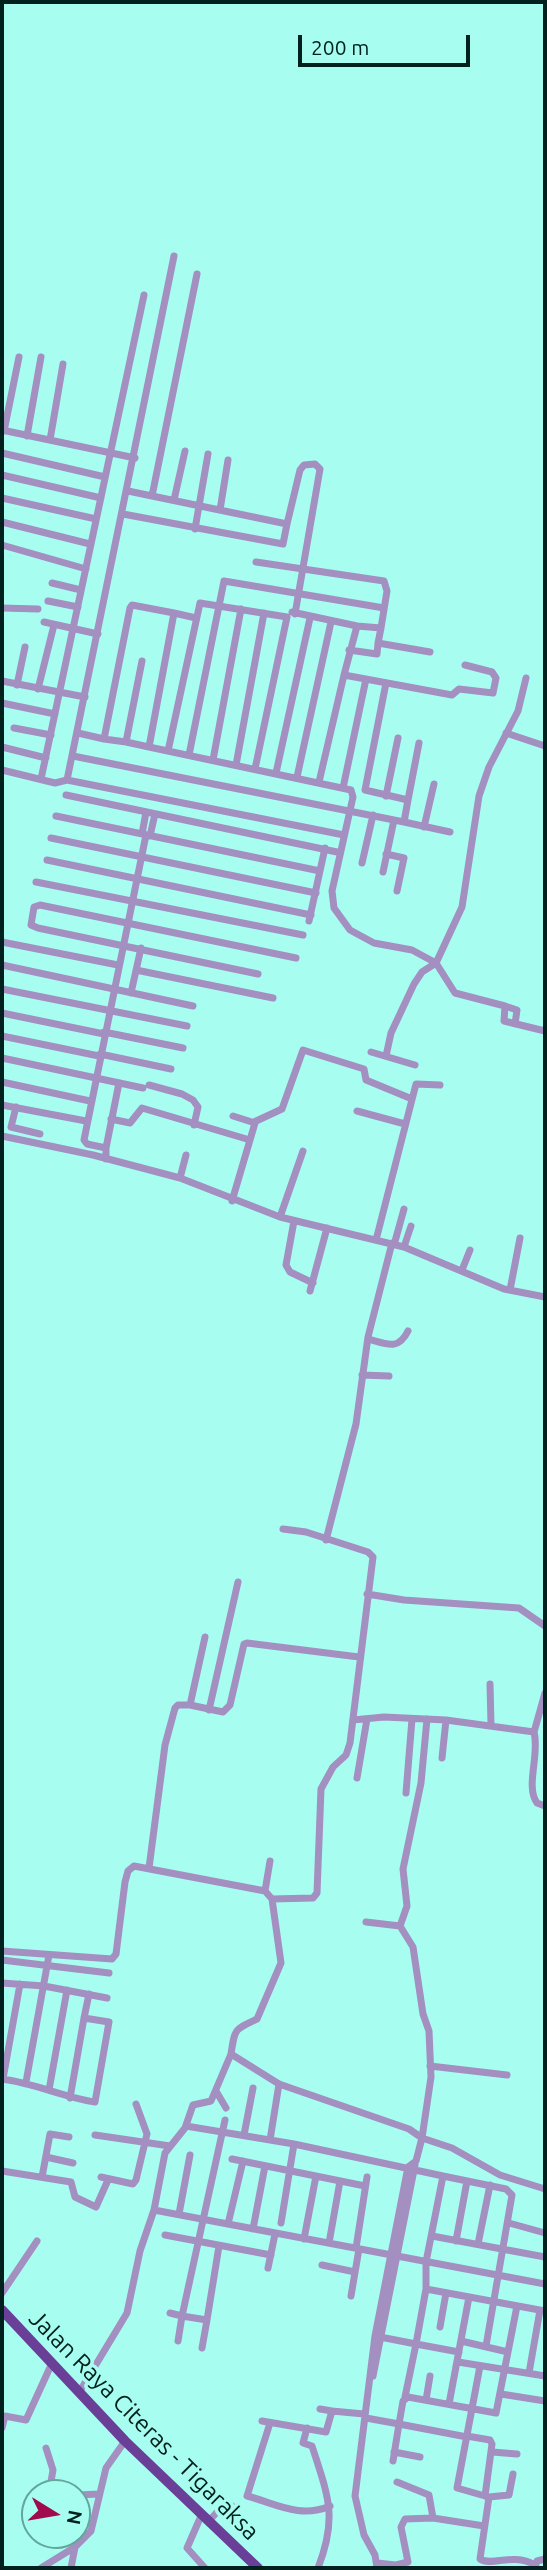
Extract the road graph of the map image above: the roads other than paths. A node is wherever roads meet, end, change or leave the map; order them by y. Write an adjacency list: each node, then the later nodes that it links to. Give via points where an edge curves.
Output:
1 (174, 256): 14 (street)
2 (197, 274): 19 (street)
3 (144, 295): 12 (street)
4 (41, 356): 8 (street)
5 (19, 357): 7 (street)
6 (63, 364): 9 (street)
7 (3, 431): 8 (street)
8 (27, 436): 9 (street)
9 (50, 440): 12 (street)
10 (185, 451): 22 (street)
11 (2, 453): 17 (street)
12 (110, 454): 14 (street); 17 (street)
13 (208, 454): 23 (street)
14 (135, 458): 18 (street)
15 (228, 460): 24 (street)
16 (2, 475): 21 (street)
17 (105, 477): 21 (street)
18 (128, 491): 19 (street); 25 (street)
19 (152, 496): 22 (street)
20 (2, 498): 26 (street)
21 (101, 498): 26 (street)
22 (174, 500): 23 (street)
23 (199, 506): 24 (street); 29 (street)
24 (220, 510): 28 (street)
25 (123, 514): 29 (street); 57 (street)
26 (96, 519): 30 (street)
27 (2, 522): 30 (street)
28 (287, 524): 29 (street, via 283,544); 34 (street, via 300,470 315,464 320,469)
29 (195, 529)
30 (90, 544): 33 (street)
31 (2, 545): 33 (street)
32 (256, 562): 34 (street)
33 (86, 569): 36 (street)
34 (304, 570): 37 (street); 42 (street, via 384,581)
35 (51, 583): 36 (street)
36 (81, 590): 40 (street)
37 (299, 593): 39 (street, via 225,581); 42 (street); 47 (street)
38 (48, 601): 40 (street)
39 (218, 606): 44 (street); 49 (street, via 200,603); 87 (street)
40 (78, 607): 55 (street)
41 (2, 608): 43 (street)
42 (384, 608): 56 (street)
43 (38, 609)
44 (241, 609): 46 (street); 90 (street)
45 (174, 613): 49 (street); 79 (street, via 131,607); 85 (street)
46 (264, 613): 48 (street); 91 (street)
47 (295, 614): 48 (street, via 290,612); 50 (street)
48 (287, 617): 92 (street)
49 (196, 618): 86 (street)
50 (310, 618): 52 (street); 94 (street)
51 (44, 622): 53 (street)
52 (331, 622): 54 (street); 95 (street)
53 (54, 625): 55 (street); 70 (street)
54 (357, 626): 56 (street); 60 (street)
55 (73, 628): 57 (street); 71 (street)
56 (381, 628): 58 (street)
57 (98, 634): 72 (street)
58 (378, 643): 60 (street, via 377,654); 61 (street)
59 (25, 647): 69 (street)
60 (349, 650): 64 (street)
61 (430, 652)
62 (142, 661): 81 (street)
63 (465, 665): 68 (street, via 492,672 496,678 493,693 460,689 452,695)
64 (344, 675): 66 (street); 98 (street)
65 (526, 678): 77 (street, via 518,711)
66 (366, 679): 68 (street); 100 (street)
67 (2, 681): 69 (street)
68 (386, 682): 102 (street, via 364,787)
69 (18, 685): 70 (street)
70 (38, 689): 71 (street)
71 (60, 692): 72 (street); 74 (street)
72 (85, 696): 76 (street)
73 (2, 703): 74 (street)
74 (55, 714): 78 (street)
75 (14, 728): 78 (street)
76 (78, 733): 79 (street); 88 (street)
77 (506, 733): 83 (street); 135 (street, via 479,796 462,907)
78 (51, 735): 89 (street)
79 (104, 738): 81 (street)
80 (398, 738): 102 (street)
81 (126, 742): 85 (street)
82 (419, 743): 104 (street)
83 (545, 746)
84 (2, 747): 89 (street)
85 (149, 747): 86 (street)
86 (168, 751): 87 (street)
87 (189, 755): 90 (street)
88 (73, 757): 97 (street); 105 (street)
89 (46, 758): 96 (street)
90 (213, 760): 91 (street)
91 (236, 765): 92 (street)
92 (255, 769): 94 (street)
93 (2, 771): 96 (street)
94 (276, 773): 95 (street)
95 (297, 777): 98 (street)
96 (41, 779): 97 (street)
97 (67, 780): 103 (street)
98 (319, 782): 100 (street)
99 (434, 784): 111 (street)
100 (343, 788): 105 (street, via 353,793)
101 (66, 795): 106 (street)
102 (386, 796): 104 (street)
103 (154, 797): 106 (street); 114 (street)
104 (408, 800): 110 (street)
105 (349, 810): 107 (street); 114 (street)
106 (150, 813): 113 (street); 116 (street)
107 (373, 815): 109 (street); 121 (street)
108 (56, 816): 113 (street)
109 (394, 820): 110 (street); 118 (street)
110 (404, 822): 111 (street)
111 (424, 827): 112 (street)
112 (450, 832)
113 (146, 835): 119 (street); 122 (street)
114 (344, 835): 135 (street, via 332,891 334,908 344,923 374,943 412,950)
115 (51, 838): 119 (street)
116 (325, 848): 117 (street); 122 (street)
117 (337, 852)
118 (386, 854): 123 (street); 126 (street, via 404,858)
119 (141, 857): 124 (street); 127 (street)
120 (47, 860): 124 (street)
121 (362, 863)
122 (320, 871): 127 (street)
123 (383, 872)
124 (136, 878): 127 (street, via 310,918); 128 (street)
125 (36, 882): 128 (street)
126 (397, 891)
127 (316, 893)
128 (131, 902): 129 (street); 130 (street)
129 (126, 923): 132 (street); 132 (street, via 40,905 30,915 34,927); 134 (street)
130 (303, 935)
131 (2, 942): 137 (street)
132 (122, 944): 133 (street); 137 (street)
133 (141, 948): 138 (street); 139 (street)
134 (296, 958)
135 (436, 963): 145 (street, via 455,993); 156 (street, via 414,984 391,1033)
136 (2, 965): 141 (street)
137 (118, 965): 141 (street)
138 (136, 970): 142 (street); 143 (street)
139 (258, 974)
140 (2, 989): 146 (street)
141 (113, 990): 142 (street); 146 (street)
142 (131, 993): 144 (street)
143 (273, 998)
144 (193, 1006)
145 (505, 1006): 148 (street, via 503,1020); 148 (street, via 517,1010)
146 (108, 1010): 149 (street); 151 (street)
147 (2, 1013): 151 (street)
148 (515, 1024): 150 (street)
149 (187, 1026)
150 (545, 1031)
151 (104, 1033): 153 (street); 155 (street)
152 (2, 1036): 155 (street)
153 (183, 1048)
154 (371, 1052): 156 (street)
155 (99, 1055): 159 (street); 160 (street)
156 (386, 1056): 158 (street)
157 (2, 1058): 160 (street)
158 (415, 1065)
159 (172, 1069)
160 (95, 1078): 162 (street); 165 (street)
161 (2, 1082): 165 (street)
162 (119, 1083): 170 (street); 174 (street, via 193,1100 198,1107)
163 (440, 1085): 164 (street, via 417,1083)
164 (412, 1100): 172 (street, via 366,1080 364,1069 303,1050 282,1109); 173 (street)
165 (90, 1101): 171 (street)
166 (2, 1105): 167 (street)
167 (16, 1107): 171 (street); 175 (street, via 11,1127)
168 (357, 1111): 173 (street)
169 (233, 1116): 172 (street)
170 (111, 1119): 174 (street, via 131,1123 142,1108); 178 (street)
171 (86, 1121): 178 (street, via 85,1143)
172 (254, 1122): 177 (street)
173 (405, 1124): 190 (street)
174 (194, 1125): 177 (street)
175 (40, 1134)
176 (2, 1136): 181 (street)
177 (250, 1140): 183 (street)
178 (106, 1148): 181 (street)
179 (303, 1151): 185 (street)
180 (186, 1155): 182 (street)
181 (106, 1159): 182 (street)
182 (180, 1178): 183 (street)
183 (232, 1201): 185 (street)
184 (404, 1209): 191 (street)
185 (280, 1217): 186 (street)
186 (294, 1221): 188 (street); 188 (street, via 286,1265 311,1287)
187 (411, 1226): 192 (street)
188 (327, 1228): 190 (street)
189 (520, 1238): 195 (street)
190 (376, 1240): 191 (street)
191 (393, 1244): 192 (street); 198 (street)
192 (404, 1247): 194 (street)
193 (470, 1250): 194 (street)
194 (463, 1270): 195 (street)
195 (510, 1290): 196 (street)
196 (545, 1297)
197 (408, 1331): 198 (street, via 396,1345)
198 (368, 1339): 199 (street)
199 (362, 1376): 200 (street); 202 (street, via 356,1424)
200 (389, 1376)
201 (283, 1529): 202 (street)
202 (326, 1540): 204 (street, via 373,1555)
203 (238, 1582): 211 (street)
204 (367, 1594): 205 (street, via 519,1608); 207 (street)
205 (545, 1626)
206 (205, 1637): 210 (street)
207 (359, 1657): 211 (street, via 244,1644 230,1705 223,1712); 215 (street)
208 (490, 1684): 217 (street)
209 (545, 1693): 218 (street)
210 (190, 1705): 211 (street); 224 (street, via 175,1709 165,1745)
211 (209, 1710)
212 (412, 1718): 213 (street); 214 (street); 221 (street)
213 (367, 1719): 215 (street); 220 (street)
214 (427, 1719): 216 (street); 228 (street, via 421,1783 403,1869 407,1906)
215 (353, 1720): 226 (street, via 346,1755 321,1789 317,1893 313,1898)
216 (446, 1720): 217 (street); 219 (street)
217 (491, 1725): 218 (street)
218 (534, 1732): 222 (street, via 537,1744 531,1792 537,1803)
219 (442, 1758)
220 (357, 1778)
221 (406, 1793)
222 (545, 1805)
223 (270, 1861): 225 (street)
224 (149, 1868): 225 (street); 230 (street, via 134,1866 128,1871 112,1959)
225 (265, 1891): 226 (street)
226 (272, 1899): 241 (street, via 281,1963 257,2019 235,2030)
227 (366, 1922): 228 (street)
228 (400, 1926): 242 (street, via 413,1947 429,2031)
229 (2, 1951): 230 (street)
230 (49, 1955): 232 (street)
231 (2, 1960): 232 (street)
232 (48, 1964): 233 (street); 236 (street)
233 (108, 1973)
234 (2, 1983): 235 (street)
235 (20, 1984): 236 (street); 244 (street)
236 (44, 1986): 237 (street); 245 (street)
237 (66, 1990): 238 (street); 248 (street)
238 (89, 1994): 239 (street); 240 (street)
239 (107, 1998)
240 (84, 2018): 250 (street); 250 (street, via 109,2022 95,2102)
241 (231, 2054): 246 (street); 249 (street)
242 (430, 2066): 243 (street); 259 (street)
243 (507, 2075)
244 (2, 2079): 245 (street)
245 (26, 2081): 248 (street)
246 (279, 2084): 259 (street, via 402,2126); 261 (street)
247 (253, 2088): 257 (street)
248 (49, 2090): 250 (street)
249 (216, 2091): 252 (street); 254 (street, via 209,2103 193,2105)
250 (70, 2098)
251 (136, 2104): 260 (street, via 147,2130)
252 (226, 2108)
253 (225, 2120): 255 (street)
254 (186, 2126): 255 (street); 263 (street)
255 (221, 2131): 257 (street); 286 (street)
256 (94, 2135): 260 (street)
257 (244, 2135): 261 (street)
258 (69, 2137): 265 (street, via 50,2134)
259 (422, 2138): 270 (street); 281 (street, via 452,2148 500,2175)
260 (146, 2140): 263 (street); 282 (street, via 135,2183 105,2179)
261 (270, 2140): 262 (street)
262 (294, 2144): 270 (street, via 359,2160); 272 (street)
263 (170, 2147): 283 (street)
264 (190, 2155): 284 (street)
265 (46, 2157): 268 (street); 275 (street)
266 (232, 2159): 267 (street)
267 (243, 2161): 269 (street); 289 (street)
268 (73, 2162)
269 (265, 2166): 272 (street); 290 (street)
270 (413, 2166): 274 (street); 305 (street)
271 (2, 2171): 275 (street)
272 (290, 2171): 273 (street); 287 (street)
273 (316, 2176): 277 (street); 295 (street)
274 (443, 2176): 278 (street); 294 (street)
275 (42, 2177): 282 (street, via 71,2182 75,2197)
276 (367, 2177): 280 (street)
277 (340, 2181): 280 (street); 299 (street)
278 (467, 2181): 279 (street); 298 (street)
279 (489, 2185): 288 (street, via 512,2193); 300 (street)
280 (365, 2186): 302 (street)
281 (545, 2189)
282 (96, 2207): 285 (street)
283 (154, 2210): 284 (street); 341 (street, via 127,2313)
284 (178, 2214): 286 (street)
285 (91, 2216)
286 (201, 2219): 289 (street); 297 (street)
287 (281, 2223)
288 (509, 2223): 291 (street); 303 (street)
289 (228, 2224): 290 (street)
290 (253, 2229): 292 (street)
291 (545, 2233)
292 (275, 2234): 295 (street); 304 (street)
293 (165, 2235): 297 (street)
294 (432, 2236): 298 (street); 307 (street)
295 (304, 2238): 299 (street)
296 (37, 2241): 314 (street)
297 (197, 2241): 301 (street); 323 (street)
298 (456, 2241): 300 (street)
299 (329, 2243): 302 (street)
300 (478, 2244): 303 (street)
301 (219, 2246): 304 (street); 324 (street)
302 (358, 2249): 305 (street); 310 (street)
303 (504, 2249): 306 (street); 311 (street)
304 (271, 2255): 309 (street)
305 (393, 2256): 307 (street); 326 (street)
306 (545, 2257)
307 (426, 2262): 311 (street); 313 (street)
308 (322, 2265): 310 (street)
309 (268, 2268)
310 (355, 2272): 316 (street)
311 (500, 2276): 312 (street); 318 (street)
312 (545, 2284)
313 (426, 2290): 315 (street); 329 (street)
314 (2, 2293)
315 (446, 2293): 317 (street); 325 (street)
316 (351, 2297)
317 (470, 2297): 318 (street); 328 (street)
318 (495, 2301): 319 (street); 330 (street)
319 (517, 2306): 321 (street); 333 (street)
320 (2, 2310): 335 (main road, Jalan Raya Citeras - Tigaraksa)
321 (542, 2311): 338 (street)
322 (170, 2314): 323 (street)
323 (182, 2316): 324 (street); 327 (street)
324 (207, 2320): 331 (street)
325 (440, 2327)
326 (378, 2337): 329 (street); 350 (street)
327 (178, 2341)
328 (461, 2341): 330 (street); 332 (street)
329 (416, 2344): 332 (street); 343 (street)
330 (486, 2346): 333 (street)
331 (202, 2348)
332 (459, 2352): 334 (street)
333 (508, 2352): 337 (street)
334 (458, 2362): 336 (street); 346 (street)
335 (52, 2363): 341 (main road, Jalan Raya Citeras - Tigaraksa); 351 (street, via 26,2420 6,2415)
336 (480, 2366): 337 (street); 348 (street)
337 (504, 2370): 338 (street); 342 (street)
338 (529, 2374): 340 (street)
339 (430, 2375): 344 (street)
340 (545, 2376)
341 (79, 2390): 355 (main road, Jalan Raya Citeras - Tigaraksa)
342 (501, 2395): 345 (street); 348 (street, via 496,2413)
343 (405, 2397): 344 (street); 352 (street)
344 (426, 2400): 346 (street)
345 (545, 2401)
346 (449, 2404): 348 (street)
347 (320, 2409): 349 (street)
348 (472, 2409): 354 (street)
349 (332, 2411): 350 (street); 353 (street, via 327,2432)
350 (365, 2416): 352 (street); 377 (street, via 355,2496)
351 (2, 2424)
352 (399, 2424): 354 (street); 357 (street)
353 (307, 2428): 369 (street, via 303,2444 312,2446); 369 (street, via 266,2422 247,2496 301,2513)
354 (467, 2437): 358 (street, via 491,2441); 367 (street, via 457,2490)
355 (125, 2441): 366 (street, via 106,2468); 371 (main road, Jalan Raya Citeras - Tigaraksa)
356 (46, 2448): 363 (street)
357 (394, 2452): 360 (street); 361 (street)
358 (492, 2452): 359 (street); 367 (street)
359 (517, 2454)
360 (420, 2457)
361 (393, 2461)
362 (513, 2474): 367 (street, via 509,2495)
363 (52, 2479)
364 (397, 2482): 370 (street, via 429,2495)
365 (91, 2494): 366 (street)
366 (99, 2494): 373 (street)
367 (487, 2496): 372 (street)
368 (232, 2506): 371 (street)
369 (330, 2506): 383 (street, via 331,2529)
370 (433, 2518): 372 (street); 377 (street, via 402,2521 407,2563)
371 (205, 2519): 381 (street, via 187,2548); 382 (main road, Jalan Raya Citeras - Tigaraksa)
372 (484, 2526): 378 (street, via 482,2562 518,2557)
373 (91, 2531)
374 (72, 2549): 379 (street)
375 (75, 2549): 380 (street)
376 (545, 2559): 378 (street)
377 (377, 2566)
378 (535, 2567)
379 (41, 2568)
380 (71, 2568)
381 (205, 2568)
382 (258, 2568)
383 (318, 2568)

